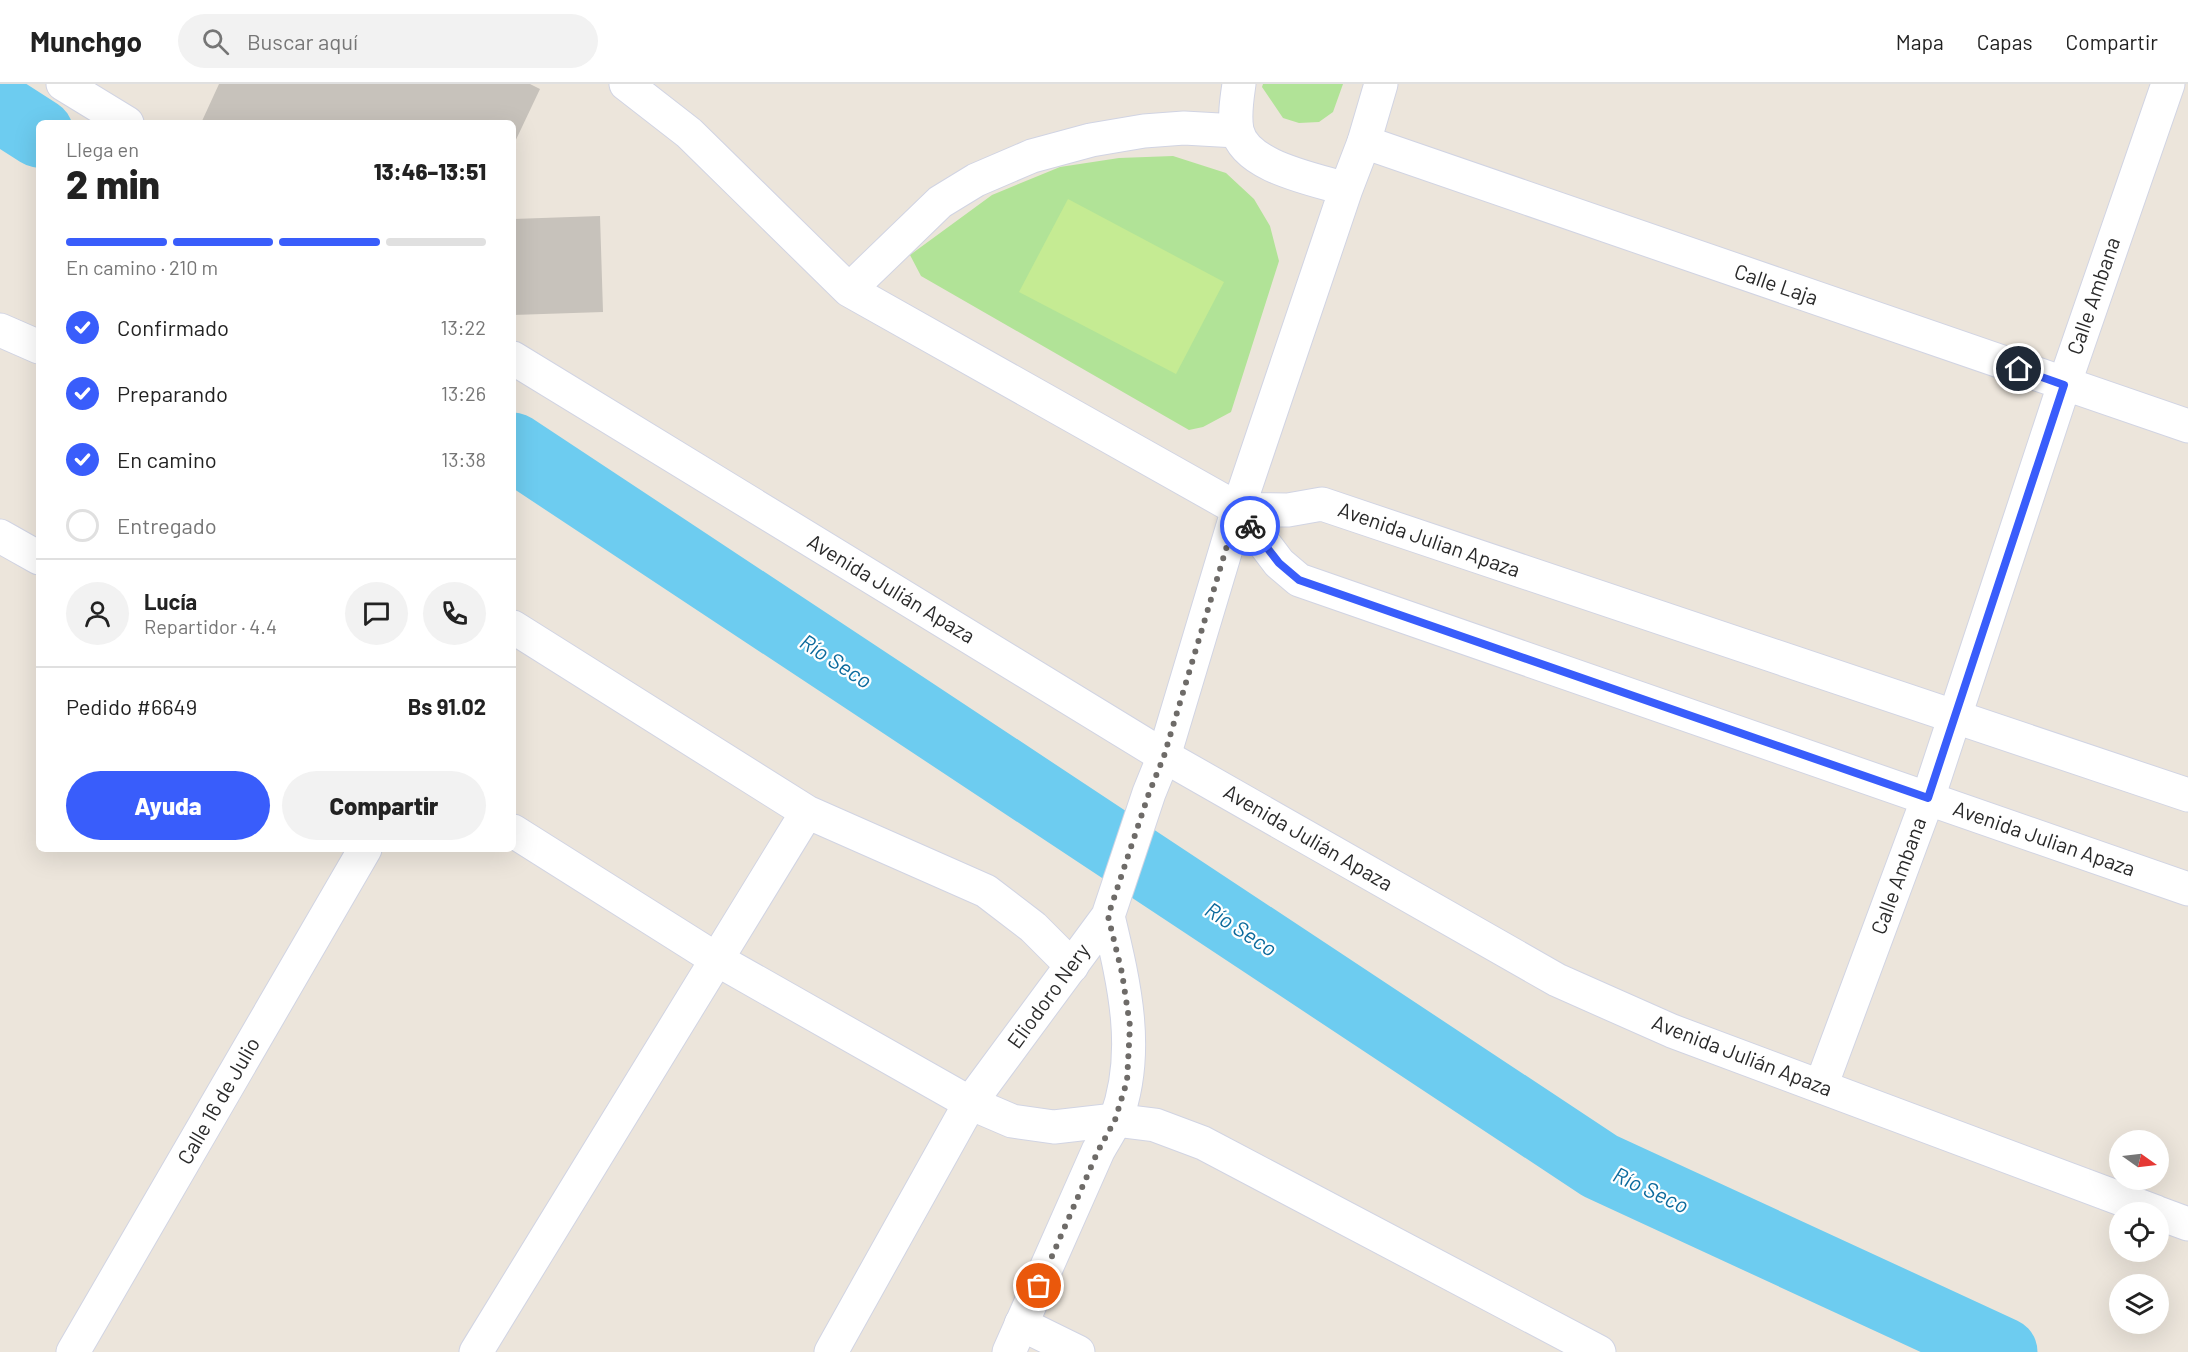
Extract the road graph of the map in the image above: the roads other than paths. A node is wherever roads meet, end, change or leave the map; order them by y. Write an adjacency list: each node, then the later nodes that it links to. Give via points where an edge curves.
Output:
1 (63, 84): 6 (street)
2 (626, 84): 10 (street, via 689,133)
3 (1239, 84): 7 (street)
4 (1381, 84): 8 (street)
5 (2168, 84): 14 (street, Calle Ambana)
6 (122, 120)
7 (1237, 131): 9 (street, via 1248,151 1269,164); 10 (street, via 1144,131 1032,156 976,180 940,202)
8 (1364, 142): 9 (street); 14 (street, Calle Laja)
9 (1346, 189): 16 (street)
10 (849, 290): 16 (street)
11 (0, 330): 12 (street)
12 (36, 346)
13 (516, 360): 21 (street, Avenida Julián Apaza)
14 (2064, 385): 15 (street, Calle Laja); 20 (street, Calle Ambana)
15 (2188, 426)
16 (1238, 509): 20 (street, Avenida Julian Apaza, via 1288,510 1322,504); 21 (street); 23 (street, Avenida Julian Apaza, via 1279,563 1299,580)
17 (0, 536): 18 (street)
18 (36, 556)
19 (516, 629): 24 (street)
20 (1955, 716): 22 (street, Avenida Julian Apaza); 23 (street, Calle Ambana)
21 (1164, 756): 28 (street); 31 (street, Avenida Julián Apaza, via 1557,980 1672,1031)
22 (2188, 795)
23 (1928, 798): 27 (street, Avenida Julian Apaza); 31 (street, Calle Ambana)
24 (807, 812): 29 (street); 30 (street, via 986,891 1033,927)
25 (516, 833): 29 (street)
26 (363, 852): 38 (street, Calle 16 de Julio)
27 (2188, 889)
28 (1111, 909): 30 (street, Eliodoro Nery); 33 (street, Eliodoro Nery, via 1130,1026 1127,1081)
29 (716, 959): 32 (street); 39 (street)
30 (1072, 966): 32 (street, Eliodoro Nery)
31 (1821, 1086): 34 (street, Avenida Julián Apaza)
32 (970, 1103): 33 (street, via 1012,1121 1054,1127); 40 (street, Eliodoro Nery)
33 (1115, 1120): 37 (street, Eliodoro Nery); 42 (street, via 1155,1125 1203,1143)
34 (2128, 1202)
35 (2169, 1217): 36 (street, Avenida Julián Apaza)
36 (2188, 1224)
37 (1015, 1338): 41 (street)
38 (73, 1352)
39 (476, 1352)
40 (831, 1352)
41 (1078, 1352)
42 (1599, 1352)

